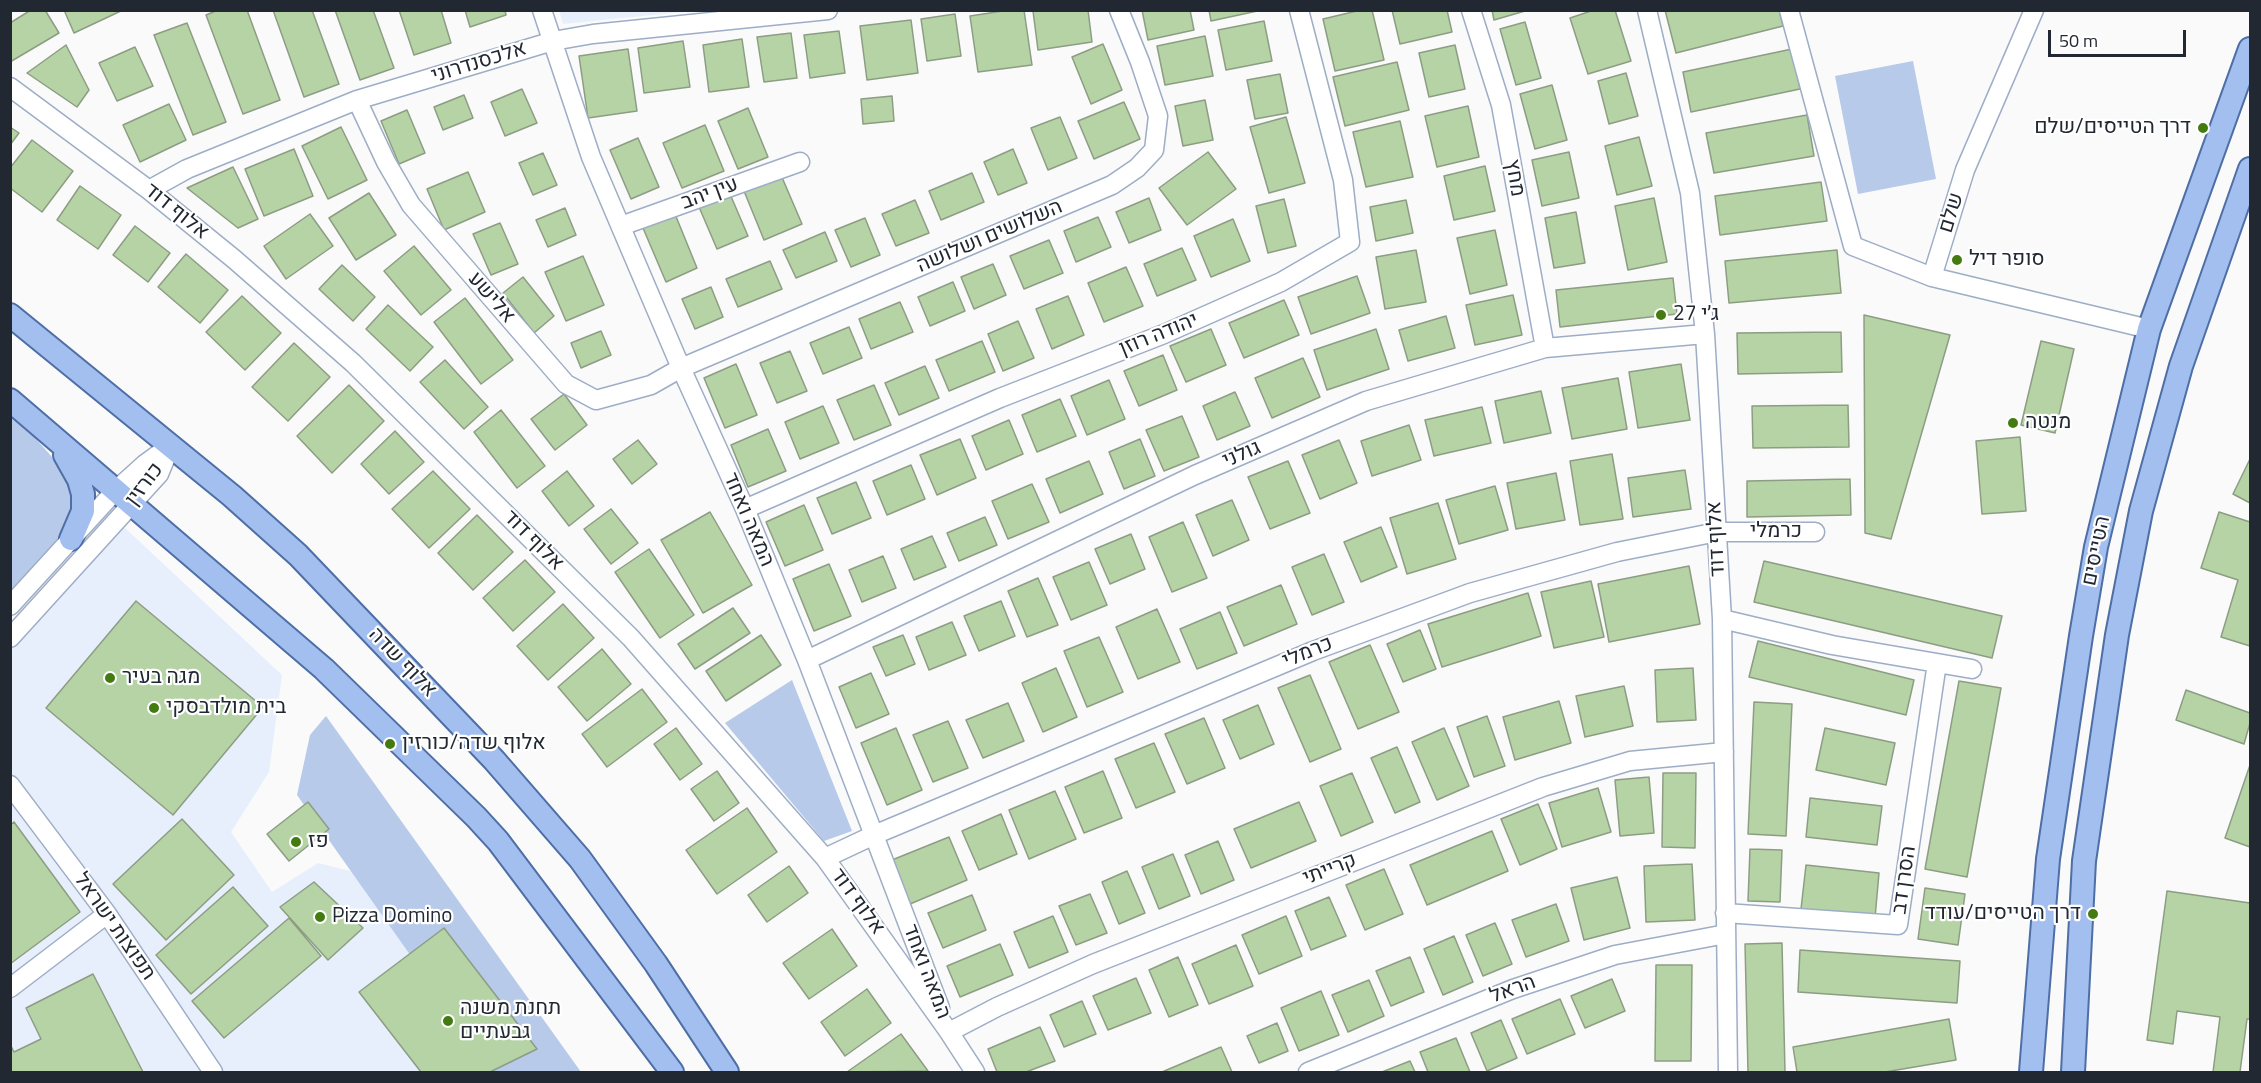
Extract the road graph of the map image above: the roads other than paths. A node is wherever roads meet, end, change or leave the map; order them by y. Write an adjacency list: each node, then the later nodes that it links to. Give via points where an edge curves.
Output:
1 (542, 10): 9 (street, המאה ואחד)
2 (828, 10): 9 (street, אלכסנדרוני)
3 (1119, 10): 22 (street, השלושים ושלושה, via 1158,116 1154,150 1137,168 1112,185)
4 (1299, 10): 27 (street, יהודה רוזן, via 1343,180 1350,242 1249,297 1000,398)
5 (1471, 10): 21 (street, מחץ, via 1501,105)
6 (1647, 10): 20 (street, אלוף דוד, via 1690,193)
7 (1789, 10): 17 (street, via 1853,246)
8 (2034, 10): 17 (street, שלם, via 1965,170)
9 (553, 41): 12 (street, אלכסנדרוני); 16 (street, המאה ואחד, via 591,157)
10 (2250, 49): 19 (main road, הטייסים)
11 (10, 87): 15 (street, אלוף דוד)
12 (357, 100): 15 (street, אלכסנדרוני, via 187,169); 22 (street, אלישע, via 411,205 566,384 597,400 651,385)
13 (800, 162): 16 (street, עין יהב)
14 (2250, 169): 53 (main road, הטייסים, via 2181,366 2142,511 2117,635 2084,861)
15 (149, 190): 40 (street, אלוף דוד, via 353,363 632,638)
16 (621, 226): 22 (street, המאה ואחד)
17 (1932, 277): 19 (street)
18 (10, 315): 25 (main road, אלוף שדה)
19 (2149, 329): 52 (main road, הטייסים, via 2096,547 2080,636 2048,859)
20 (1704, 334): 21 (street, גולני); 28 (street, אלוף דוד)
21 (1545, 348): 34 (street, גולני, via 1366,401 1195,475)
22 (681, 368): 27 (street, המאה ואחד)
23 (10, 400): 24 (main road)
24 (51, 434): 26 (main road); 30 (main road, via 69,459 83,494 83,511)
25 (171, 445): 26 (street, כורזין, via 145,464); 48 (main road, אלוף שדה, via 298,555 494,760 580,859)
26 (123, 498): 30 (street, כורזין); 33 (street, כורזין); 47 (main road, via 324,669 476,817 506,851)
27 (745, 509): 34 (street, המאה ואחד)
28 (1717, 532): 29 (street, כרמלי); 32 (street, אלוף דוד); 39 (street, כרמלי, via 1617,552 1460,596 1313,651)
29 (1815, 532)
30 (71, 538): 31 (street, כורזין)
31 (10, 606)
32 (1722, 619): 35 (street, via 1832,645); 37 (street, אלוף דוד)
33 (10, 638)
34 (807, 660): 39 (street, המאה ואחד)
35 (1937, 663): 36 (street); 41 (street, הסרן דב, via 1898,925)
36 (1972, 669)
37 (1724, 753): 41 (street, אלוף דוד); 45 (street, קרייתי, via 1630,761 1543,787 1093,964)
38 (10, 785): 42 (street, תפוצות ישראל)
39 (874, 835): 40 (street, כרמלי); 45 (street, המאה ואחד)
40 (825, 858): 45 (street, אלוף דוד)
41 (1725, 913): 43 (street, אלוף דוד)
42 (107, 914): 44 (street); 46 (street, תפוצות ישראל)
43 (1726, 934): 50 (street, הראל, via 1615,955 1513,989); 51 (street, אלוף דוד)
44 (10, 988)
45 (949, 1032): 49 (street, אלוף דוד)
46 (213, 1072)
47 (672, 1072)
48 (727, 1072)
49 (975, 1072)
50 (1308, 1072)
51 (1728, 1072)
52 (2031, 1072)
53 (2073, 1072)

